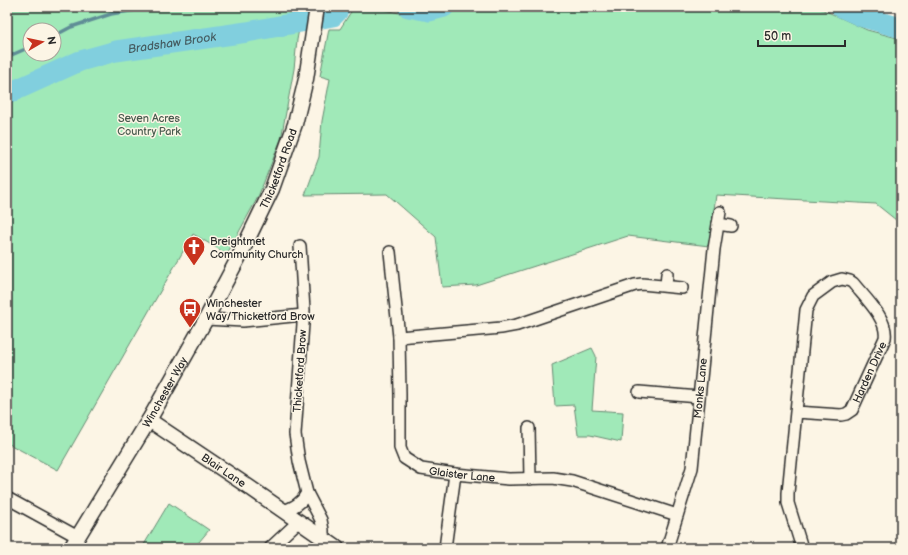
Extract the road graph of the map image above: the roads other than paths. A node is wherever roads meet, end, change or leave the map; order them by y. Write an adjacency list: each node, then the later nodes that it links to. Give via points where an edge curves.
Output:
1 (317, 7): 11 (street, Thicketford Road, via 306,79 295,124 272,189)
2 (720, 212): 3 (street, Monks Lane)
3 (718, 224): 4 (street); 14 (street, Monks Lane)
4 (731, 226)
5 (300, 246): 10 (street, Thicketford Brow)
6 (390, 252): 12 (street, Glaister Lane)
7 (667, 274): 8 (street)
8 (666, 286): 9 (street); 12 (street, via 635,285 517,325)
9 (682, 288)
10 (304, 315): 11 (street, via 243,321); 20 (street, Thicketford Brow, via 295,434)
11 (206, 319): 16 (street, Winchester Way)
12 (398, 337): 18 (street, Glaister Lane, via 400,448 404,458 421,469)
13 (639, 392): 14 (street)
14 (699, 397): 23 (street, Monks Lane, via 692,468)
15 (796, 412): 15 (street, Harden Drive, via 841,415 852,410 885,338 882,320 850,281 842,279 832,282 813,296 806,310); 31 (street, Harden Drive, via 788,503)
16 (149, 420): 22 (street, Blair Lane); 26 (street, Winchester Way)
17 (530, 428): 19 (street)
18 (455, 474): 19 (street, Glaister Lane); 29 (street)
19 (530, 479): 23 (street, Glaister Lane, via 553,478 572,481)
20 (307, 493): 22 (street, via 297,505); 25 (street, Thicketford Brow, via 321,520)
21 (7, 498): 26 (street)
22 (284, 511): 24 (street, Blair Lane)
23 (677, 515): 30 (street, Monks Lane)
24 (299, 521): 25 (street, Blair Lane); 27 (street)
25 (323, 538): 28 (street, Blair Lane)
26 (75, 543)
27 (270, 548)
28 (337, 548)
29 (445, 548)
30 (667, 548)
31 (802, 548)

